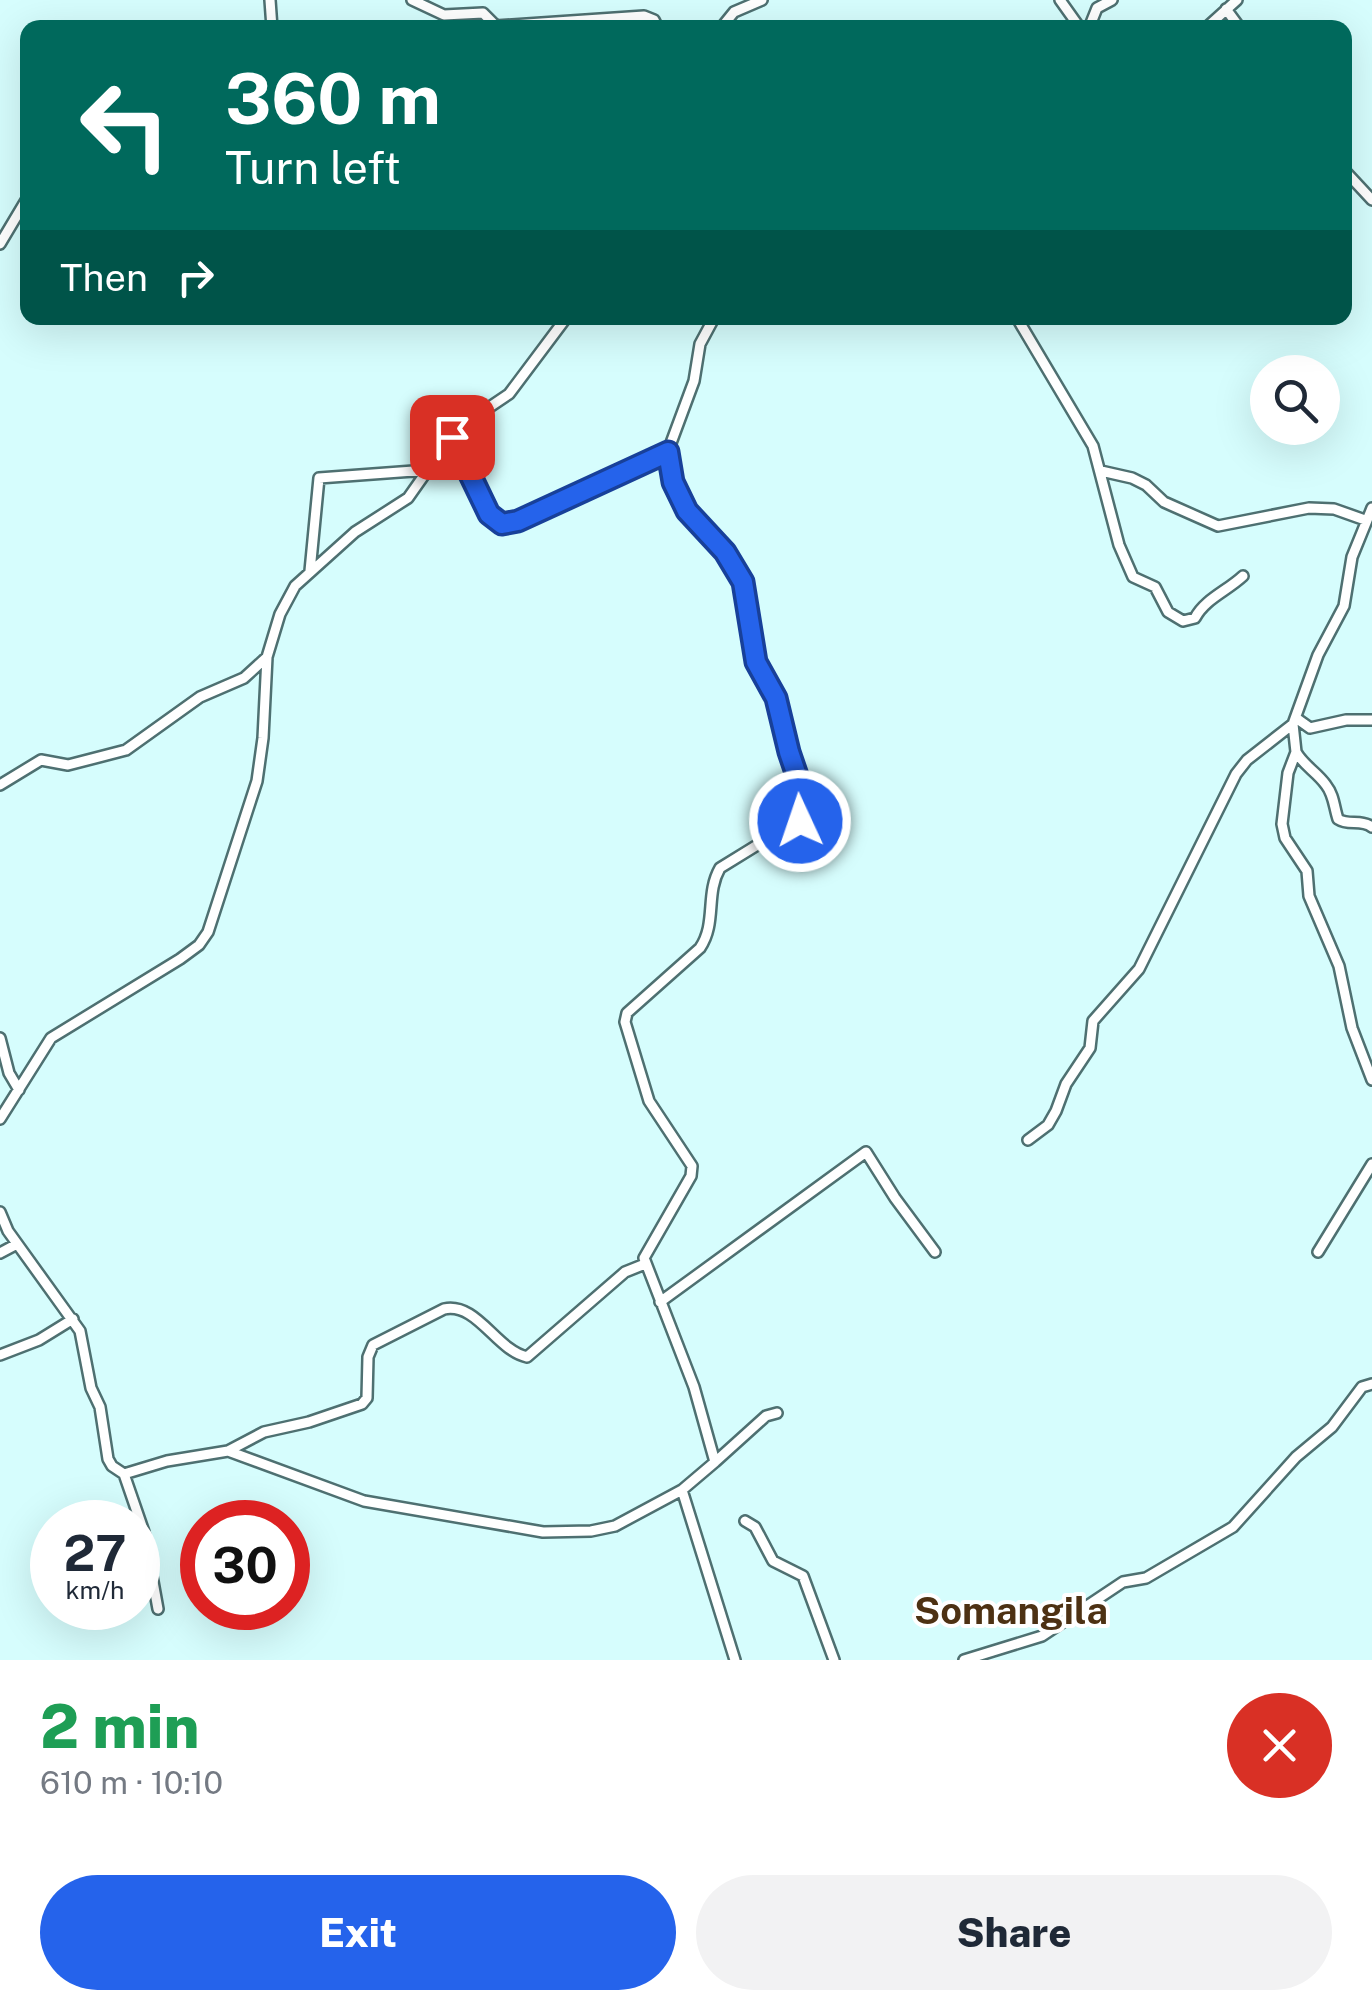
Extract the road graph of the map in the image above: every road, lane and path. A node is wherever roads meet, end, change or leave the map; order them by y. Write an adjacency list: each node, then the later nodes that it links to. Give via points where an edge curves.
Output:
1 (412, 0): 6 (street, via 444,15 484,13)
2 (762, 0): 9 (street)
3 (1112, 0): 10 (street, via 1096,8)
4 (1237, 0): 5 (street)
5 (1226, 10): 11 (street); 12 (street)
6 (490, 20)
7 (575, 20): 8 (street)
8 (652, 20)
9 (728, 20)
10 (1092, 20)
11 (1215, 20)
12 (1234, 20)
13 (1352, 178): 14 (street)
14 (1372, 200)
15 (20, 210): 16 (street)
16 (0, 244)
17 (561, 325): 20 (street, via 508,394)
18 (710, 325): 21 (street)
19 (1020, 325): 23 (street, via 1082,424)
20 (452, 437): 21 (street, via 489,514 502,524); 22 (street)
21 (668, 452): 45 (street, via 687,511 743,582 756,662 776,698 806,815 720,868 700,948 627,1013 626,1032 649,1101 692,1166)
22 (427, 470): 26 (street, via 408,498); 26 (street, via 320,478)
23 (1100, 470): 25 (street, via 1132,478 1164,502 1218,526 1309,508); 27 (street, via 1133,577 1156,586 1173,617 1195,618)
24 (1372, 508): 25 (street)
25 (1364, 520): 30 (street, via 1344,606)
26 (310, 571): 28 (street, via 286,601)
27 (1243, 576)
28 (267, 657): 32 (street, via 126,750 68,766 41,760); 36 (street, via 256,781 208,932 180,960 60,1030)
29 (1372, 720): 30 (street, via 1310,728)
30 (1294, 721): 31 (street); 38 (street, via 1236,774 1139,969 1092,1021 1090,1048 1056,1112)
31 (1296, 752): 33 (street, via 1325,782 1338,818); 35 (street, via 1284,800 1285,838 1307,871)
32 (0, 784)
33 (1372, 827)
34 (0, 1038): 36 (street)
35 (1372, 1080)
36 (19, 1090): 37 (street)
37 (0, 1118)
38 (1028, 1140)
39 (1372, 1164): 43 (street)
40 (0, 1212): 41 (street)
41 (18, 1244): 44 (street); 47 (street)
42 (935, 1252): 46 (street, via 866,1152)
43 (1318, 1252)
44 (0, 1254)
45 (645, 1264): 46 (street); 51 (street, via 626,1272 527,1358 466,1311 444,1308 373,1345 362,1404 264,1432)
46 (660, 1302): 52 (street)
47 (72, 1319): 48 (street); 53 (street, via 100,1407 108,1459)
48 (0, 1355)
49 (1372, 1384): 59 (street, via 1362,1387 1332,1427 1233,1527 1146,1578 1123,1582 1042,1636)
50 (777, 1413): 52 (street)
51 (228, 1451): 53 (street); 54 (street, via 364,1500 543,1532 615,1526)
52 (715, 1462): 54 (street)
53 (124, 1474): 55 (street)
54 (682, 1490): 57 (street)
55 (133, 1500)
56 (746, 1521): 58 (street, via 773,1561 803,1576)
57 (735, 1660)
58 (834, 1660)
59 (964, 1660)

